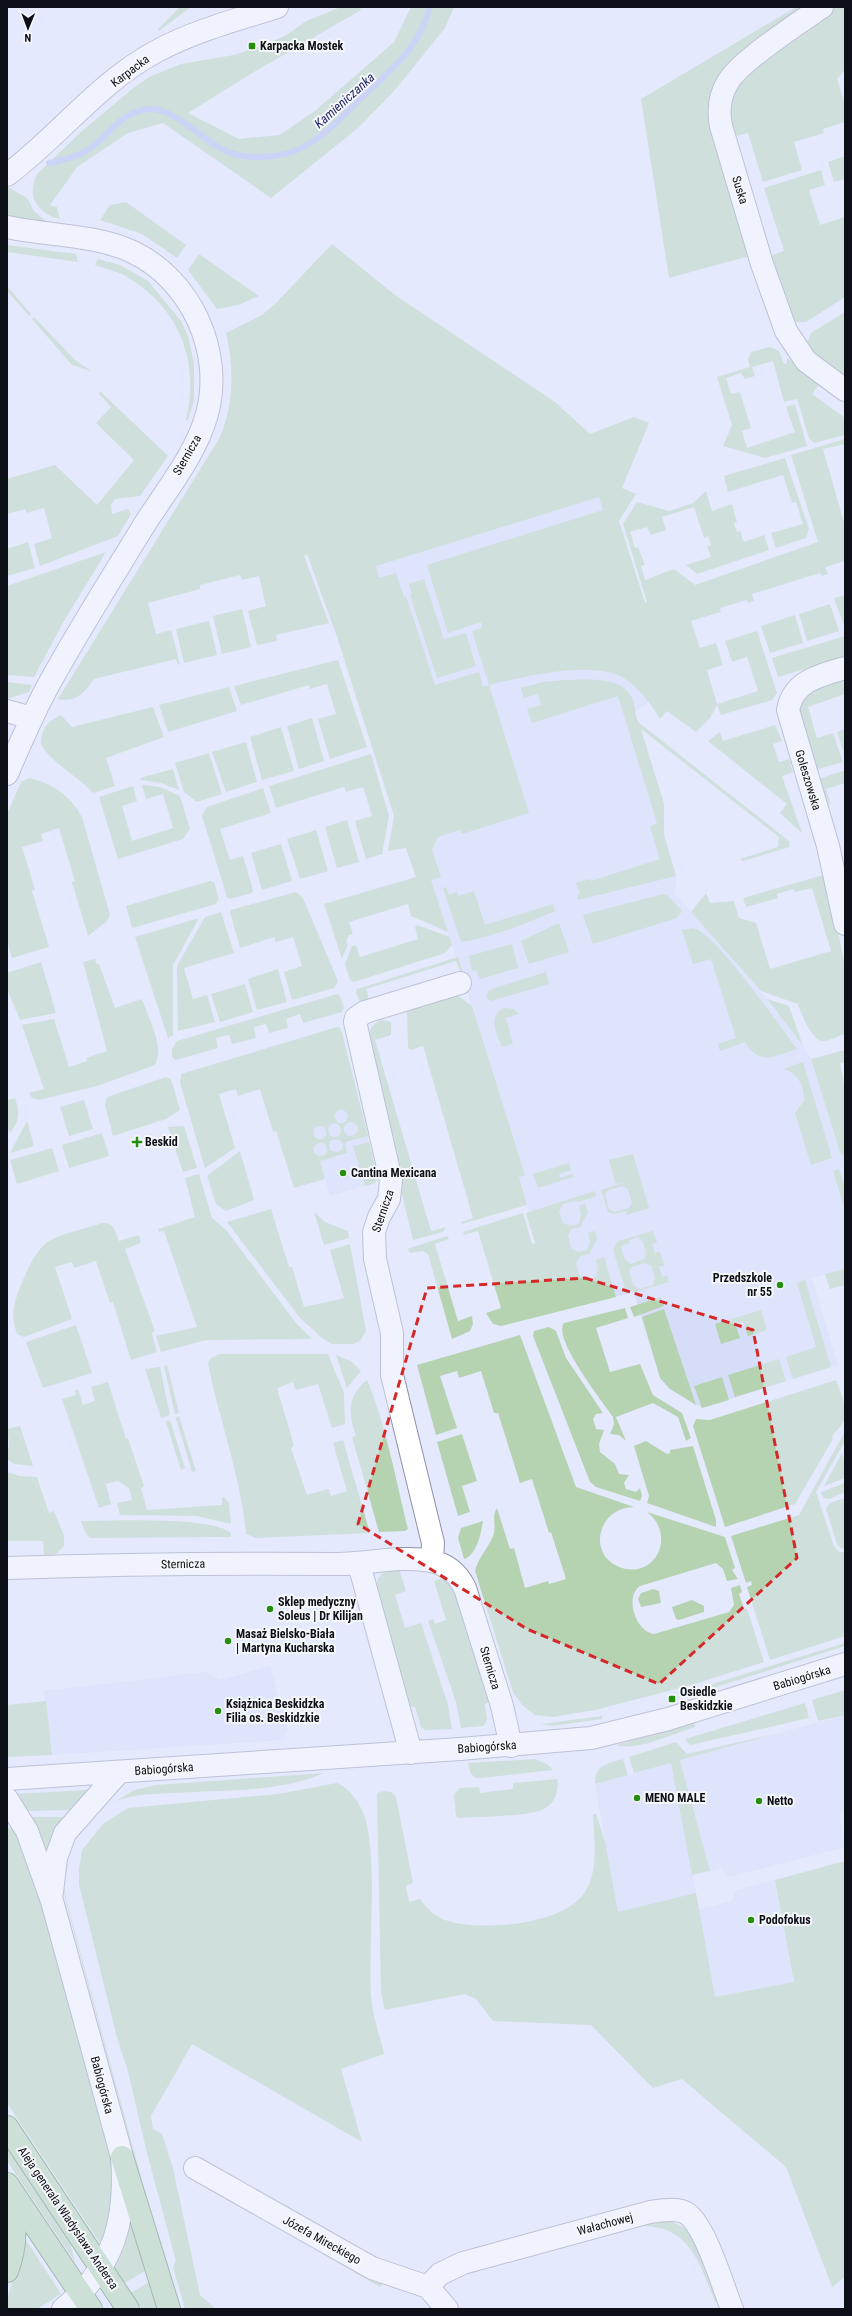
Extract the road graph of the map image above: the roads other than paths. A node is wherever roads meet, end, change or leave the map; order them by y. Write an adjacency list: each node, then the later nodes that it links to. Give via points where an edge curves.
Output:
1 (277, 7): 3 (street, Karpacka, via 205,30 156,51 81,108)
2 (822, 7): 5 (street, Suska, via 737,71 723,90 719,112 762,264 786,331 806,362)
3 (7, 175)
4 (7, 227): 8 (street, Sternicza, via 111,244 133,252 151,263 179,291 198,318 207,340 212,386 208,413 190,454 131,546)
5 (845, 390)
6 (845, 668): 10 (street, Goleszowska, via 806,681 792,698 788,710 828,846)
7 (7, 711): 8 (street)
8 (32, 718): 9 (street, Sternicza)
9 (7, 774)
10 (845, 924)
11 (460, 983): 12 (street, Sternicza, via 365,1012 356,1018 355,1022 391,1180 389,1199 377,1222 374,1240 375,1259 392,1333 392,1376 433,1543)
12 (432, 1561): 13 (street, Sternicza, via 407,1559); 16 (street, Sternicza, via 452,1570 460,1577 465,1588 502,1706)
13 (359, 1564): 14 (street, Sternicza, via 239,1563); 17 (street)
14 (7, 1568)
15 (845, 1664): 16 (street, Babiogórska, via 614,1734)
16 (511, 1746): 17 (street, Babiogórska)
17 (411, 1753): 18 (street, Babiogórska)
18 (119, 1772): 19 (street, Babiogórska); 21 (street, Babiogórska, via 65,1833 56,1858)
19 (7, 1778)
20 (7, 1799): 21 (street, Babiogórska, via 27,1831)
21 (52, 1901): 23 (street, Babiogórska)
22 (7, 2127): 27 (main road, Aleja generała Władysława Andersa)
23 (122, 2157): 27 (street, Babiogórska, via 124,2184 121,2215 112,2245); 33 (main road)
24 (195, 2168): 29 (street, Józefa Mireckiego, via 372,2268)
25 (7, 2184): 30 (main road)
26 (7, 2188): 28 (main road, via 16,2227 15,2245)
27 (101, 2268): 30 (street, Babiogórska); 32 (main road, Aleja generała Władysława Andersa)
28 (7, 2271)
29 (428, 2287): 34 (street); 35 (street, Wałachowej, via 440,2274 463,2262 650,2212 677,2210 690,2216 705,2239)
30 (86, 2301): 31 (street, Babiogórska)
31 (63, 2309)
32 (128, 2309)
33 (169, 2309)
34 (447, 2309)
35 (732, 2309)

